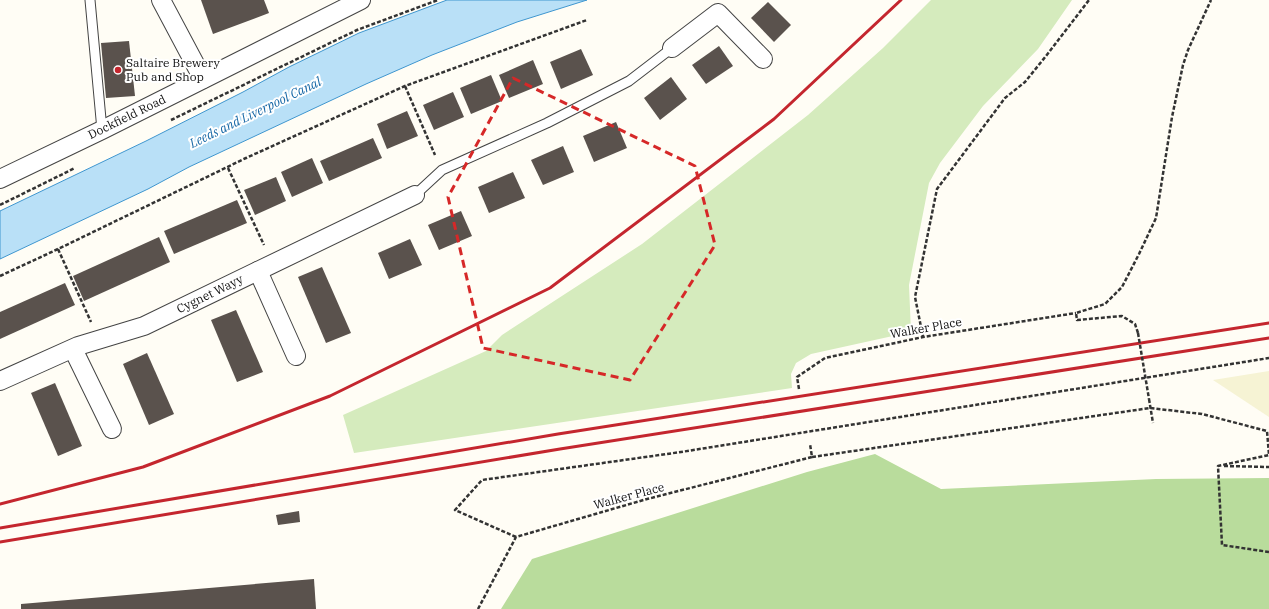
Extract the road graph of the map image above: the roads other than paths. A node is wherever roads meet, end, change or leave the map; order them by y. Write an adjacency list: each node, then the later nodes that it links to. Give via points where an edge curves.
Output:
1 (90, 0): 7 (lane)
2 (161, 0): 6 (street)
3 (361, 0): 6 (street, Dockfield Road)
4 (672, 48): 5 (street, via 718,13); 9 (lane, via 629,81 547,123 442,170)
5 (763, 59)
6 (203, 79): 7 (street, Dockfield Road)
7 (102, 130): 8 (street, Dockfield Road)
8 (0, 179)
9 (415, 194): 10 (street, Cygnet Wayy)
10 (265, 267): 11 (street, Cygnet Wayy, via 144,326); 12 (street)
11 (73, 349): 13 (street, Cygnet Wayy); 14 (street)
12 (296, 356)
13 (0, 381)
14 (112, 429)

